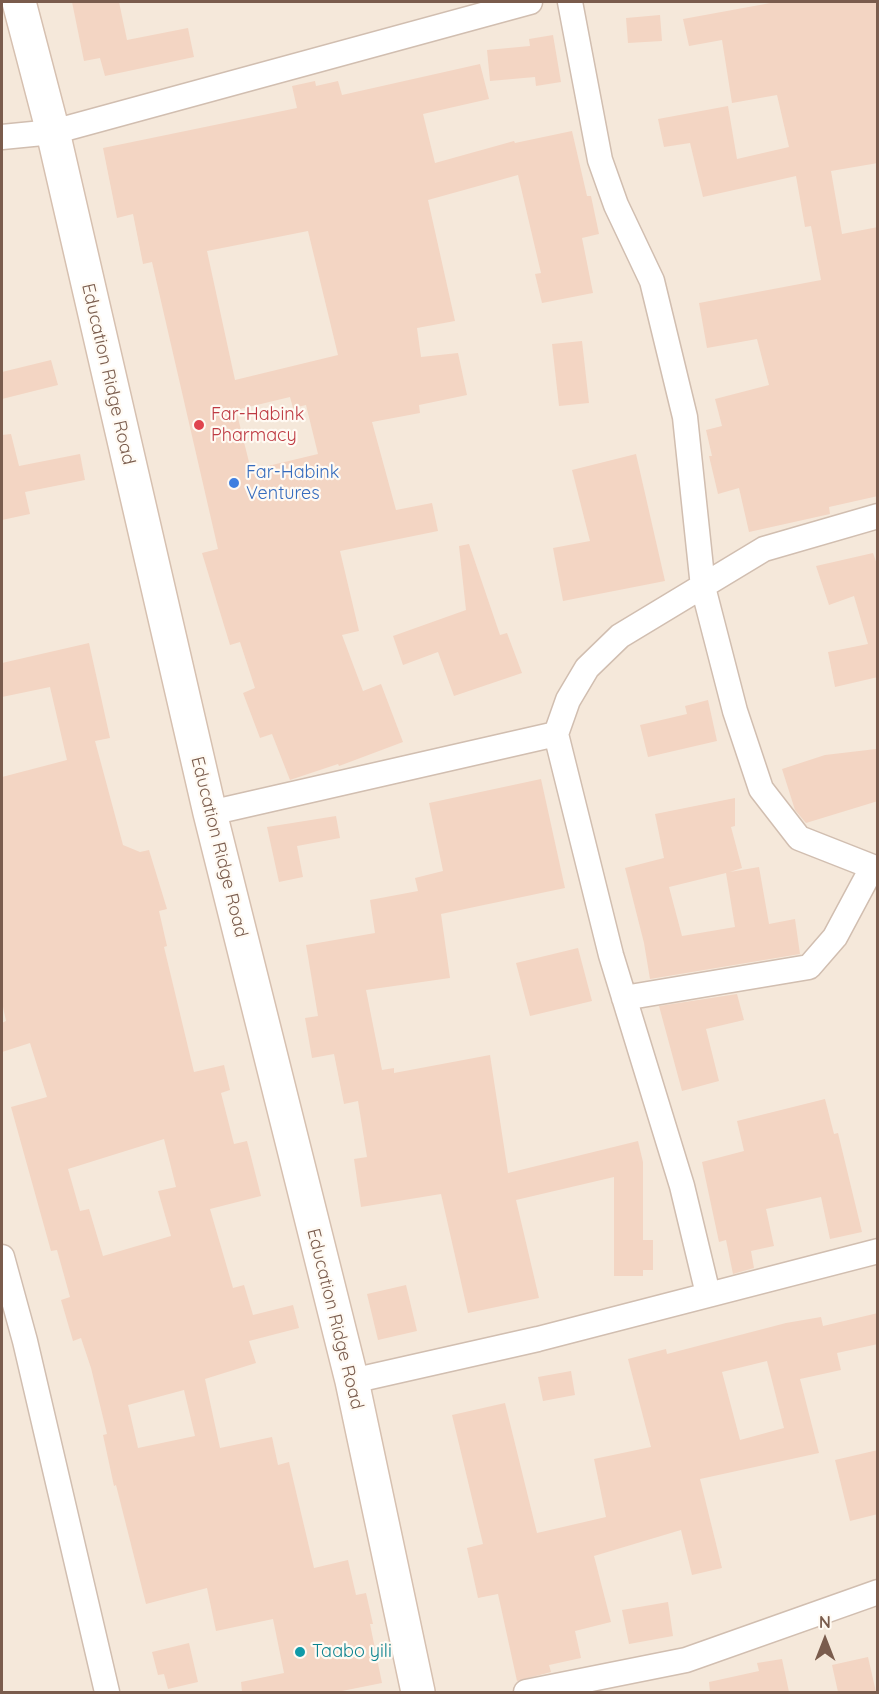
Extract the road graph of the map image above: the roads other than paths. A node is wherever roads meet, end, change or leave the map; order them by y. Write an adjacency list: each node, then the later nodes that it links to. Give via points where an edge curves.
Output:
1 (19, 2): 4 (main road, Education Ridge Road)
2 (530, 2): 4 (street)
3 (570, 2): 7 (street, via 600,160 616,205 652,281 685,417)
4 (53, 132): 5 (street); 9 (main road, Education Ridge Road)
5 (2, 137)
6 (878, 516): 7 (street, via 764,549)
7 (703, 587): 8 (street, via 620,636 587,668 568,700); 10 (street, via 735,711 761,789 799,838)
8 (556, 734): 9 (street); 11 (street)
9 (210, 813): 15 (main road, Education Ridge Road)
10 (875, 869): 11 (street, via 835,937 809,967)
11 (624, 998): 14 (street, via 682,1186)
12 (878, 1251): 14 (street)
13 (2, 1257): 17 (street)
14 (708, 1294): 15 (street, via 538,1339)
15 (352, 1381): 18 (main road, Education Ridge Road)
16 (878, 1592): 19 (street, via 686,1660)
17 (107, 1692)
18 (418, 1692)
19 (526, 1692)

